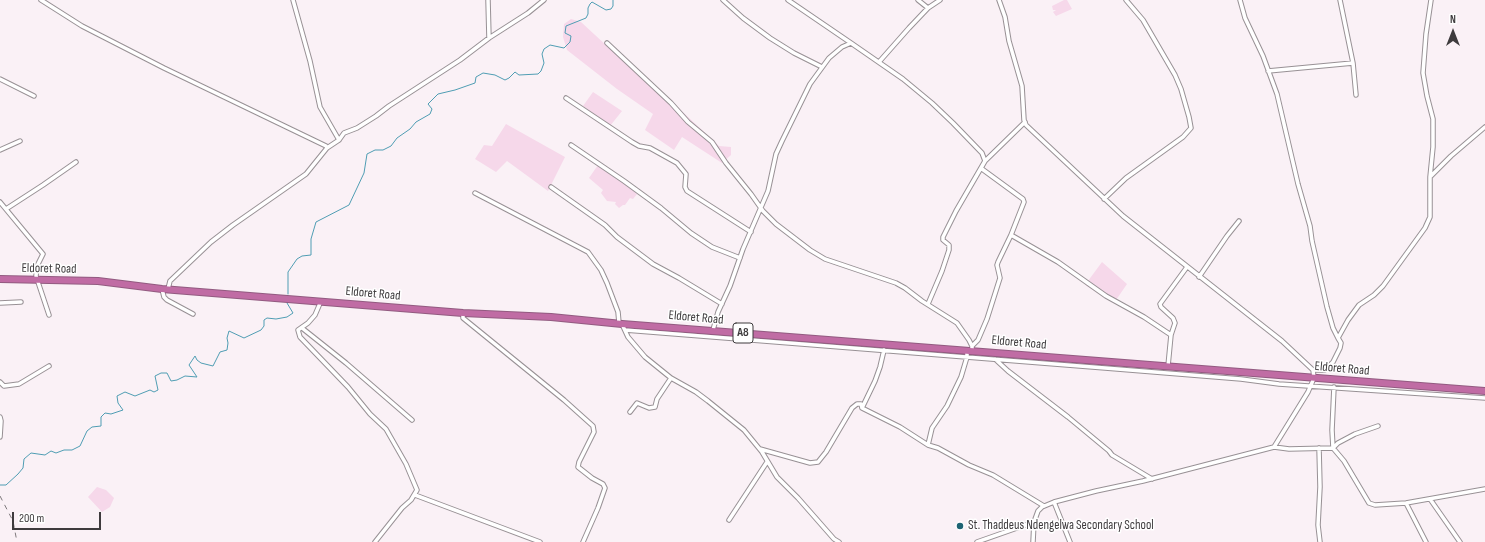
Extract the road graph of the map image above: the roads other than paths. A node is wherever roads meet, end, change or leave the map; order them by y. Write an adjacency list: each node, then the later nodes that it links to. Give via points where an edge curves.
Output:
1 (41, 0): 31 (street, via 82,26)
2 (293, 0): 28 (street, via 320,107)
3 (488, 0): 15 (street)
4 (544, 0): 15 (street)
5 (723, 0): 20 (street, via 770,38)
6 (788, 0): 17 (street)
7 (918, 0): 14 (street)
8 (940, 0): 14 (street)
9 (999, 0): 26 (street, via 1022,86)
10 (1126, 0): 39 (street, via 1143,20 1175,75 1191,128 1183,137 1126,178)
11 (1240, 0): 21 (street)
12 (1340, 0): 19 (street)
13 (1431, 0): 36 (street, via 1423,73 1433,119)
14 (928, 8): 18 (street)
15 (489, 38): 28 (street, via 376,116 344,133)
16 (607, 43): 41 (street, via 712,142)
17 (851, 43): 18 (street); 20 (street, via 835,52)
18 (879, 62): 33 (street, via 941,112 982,153)
19 (1354, 63): 21 (street); 23 (street)
20 (822, 67): 41 (street, via 804,95 776,154 768,191)
21 (1268, 71): 64 (street, via 1282,110 1286,137 1310,226 1320,277)
22 (0, 79): 24 (street)
23 (1356, 95)
24 (34, 96)
25 (566, 98): 44 (street, via 632,142 650,148 677,163 686,174 687,191)
26 (1025, 122): 33 (street); 39 (street)
27 (1485, 127): 36 (street)
28 (338, 140): 31 (street)
29 (20, 141): 32 (street)
30 (571, 145): 46 (street, via 661,208 691,233 712,247)
31 (327, 148): 51 (street, via 306,174 211,242 170,281)
32 (0, 150)
33 (985, 161): 35 (street)
34 (76, 162): 42 (street)
35 (982, 169): 45 (street, via 1023,199); 56 (street, via 943,236 949,250)
36 (1430, 177): 64 (street, via 1430,217 1425,228 1383,286 1356,309 1343,326)
37 (551, 187): 55 (street, via 605,225 653,264)
38 (475, 193): 60 (street, via 588,252 607,283)
39 (1104, 199): 47 (street)
40 (0, 202): 42 (street)
41 (761, 208): 44 (street); 56 (street, via 776,224 818,255 896,282)
42 (6, 209): 50 (street, via 43,254 37,266)
43 (1239, 221): 48 (street)
44 (751, 232): 46 (street)
45 (1011, 235): 63 (street, via 1058,262 1106,296); 65 (street, via 997,265 1000,278 987,319 978,340)
46 (740, 258): 55 (street)
47 (1187, 267): 48 (street); 63 (street, via 1160,304 1174,320)
48 (1199, 276): 71 (street, via 1282,341)
49 (0, 279): 50 (highway, Eldoret Road / A8)
50 (37, 279): 51 (highway, Eldoret Road / A8); 59 (street)
51 (165, 289): 52 (highway, Eldoret Road / A8); 58 (street, via 164,297 167,300)
52 (320, 301): 57 (highway, Eldoret Road / A8); 61 (street, via 314,315)
53 (21, 302): 54 (street)
54 (0, 303)
55 (722, 304): 62 (street)
56 (928, 304): 65 (street, via 957,323)
57 (462, 313): 60 (highway, Eldoret Road / A8, via 551,317); 102 (street, via 463,318 593,426 594,432 578,468 603,484 605,488)
58 (194, 314)
59 (49, 315)
60 (622, 326): 62 (highway, Eldoret Road / A8); 66 (street); 72 (street, via 640,353)
61 (302, 328): 82 (street); 93 (street, via 298,332 300,337 390,435 417,490)
62 (713, 330): 65 (highway, Eldoret Road / A8)
63 (1171, 335): 70 (street)
64 (1338, 338): 71 (street, via 1340,348 1333,362 1325,370)
65 (970, 349): 67 (street); 70 (highway, Eldoret Road / A8)
66 (884, 350): 67 (street); 79 (street, via 875,381)
67 (967, 357): 68 (street); 85 (street, via 954,392 932,428)
68 (995, 359): 75 (street); 91 (street, via 1112,455)
69 (49, 366): 74 (street, via 18,384 4,386)
70 (1168, 366): 73 (highway, Eldoret Road / A8)
71 (1313, 370): 73 (street)
72 (671, 378): 80 (street, via 657,399 655,407 649,408 635,403); 89 (street, via 696,392 739,425)
73 (1314, 378): 75 (street); 77 (highway, Eldoret Road / A8)
74 (0, 382)
75 (1311, 386): 76 (street); 86 (street)
76 (1334, 387): 78 (street); 88 (street)
77 (1485, 391)
78 (1485, 398)
79 (862, 408): 85 (street, via 900,427); 89 (street, via 861,404 854,406 818,462 810,463)
80 (630, 412)
81 (0, 417): 84 (street)
82 (412, 420)
83 (1378, 426): 88 (street, via 1355,434)
84 (0, 437)
85 (928, 445): 97 (street, via 993,475)
86 (1274, 447): 87 (street); 91 (street)
87 (1319, 448): 88 (street); 107 (street)
88 (1333, 448): 96 (street, via 1354,476 1369,503)
89 (759, 449): 90 (street)
90 (767, 462): 98 (street); 103 (street, via 777,477)
91 (1152, 479): 95 (street)
92 (1485, 489): 94 (street)
93 (415, 495): 100 (street); 101 (street)
94 (1430, 499): 96 (street); 109 (street)
95 (1054, 502): 97 (street); 106 (street)
96 (1406, 503): 108 (street)
97 (1044, 506): 99 (street)
98 (729, 520)
99 (1034, 522): 104 (street); 105 (street)
100 (375, 542)
101 (540, 542)
102 (583, 542)
103 (839, 542)
104 (977, 542)
105 (1033, 542)
106 (1070, 542)
107 (1320, 542)
108 (1426, 542)
109 (1460, 542)

